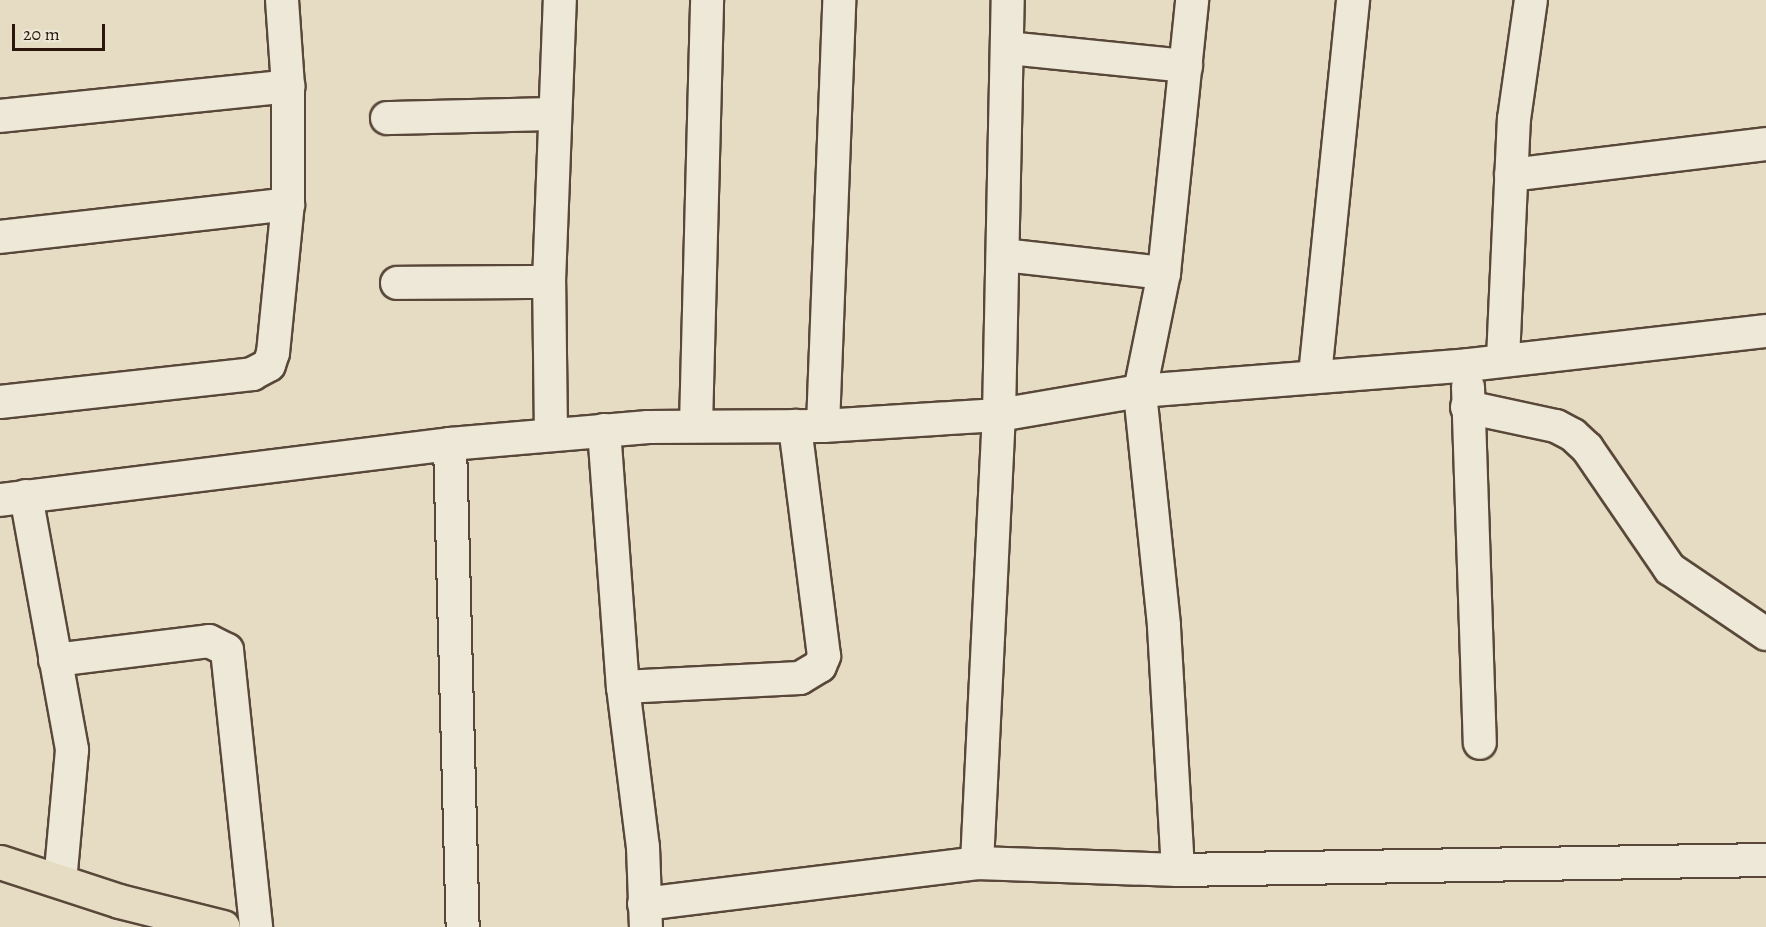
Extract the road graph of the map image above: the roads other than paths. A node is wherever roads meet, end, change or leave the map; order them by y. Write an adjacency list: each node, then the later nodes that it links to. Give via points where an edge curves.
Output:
1 (282, 0): 11 (street)
2 (560, 0): 12 (street)
3 (707, 0): 31 (street)
4 (839, 0): 32 (street)
5 (1008, 0): 9 (street)
6 (1192, 0): 10 (street)
7 (1353, 0): 26 (street)
8 (1531, 0): 16 (street, via 1514,119)
9 (1008, 48): 10 (street); 19 (street)
10 (1186, 66): 20 (street)
11 (288, 86): 13 (street); 17 (street)
12 (555, 114): 14 (street); 22 (street)
13 (0, 116)
14 (387, 118)
15 (1766, 144): 16 (street)
16 (1511, 175): 24 (street)
17 (288, 204): 18 (street); 28 (street, via 273,353 262,372)
18 (0, 237)
19 (1003, 255): 20 (street); 30 (street)
20 (1164, 273): 27 (street)
21 (397, 282): 22 (street)
22 (549, 282): 34 (street)
23 (1766, 332): 24 (street)
24 (1503, 359): 25 (street)
25 (1468, 365): 26 (street); 29 (street)
26 (1315, 375): 27 (street)
27 (1140, 391): 30 (street); 44 (street, via 1164,625)
28 (0, 402)
29 (1467, 407): 37 (street, via 1556,426 1573,435 1587,448 1670,569); 40 (street)
30 (999, 415): 32 (street); 43 (street)
31 (696, 425): 32 (street); 33 (street)
32 (809, 426): 39 (street, via 824,656 820,666 800,678)
33 (604, 430): 34 (street); 39 (street)
34 (551, 435): 35 (street)
35 (450, 444): 36 (street); 49 (street)
36 (13, 498): 38 (street)
37 (1766, 634)
38 (55, 660): 45 (street, via 72,750); 48 (street, via 209,640 227,650)
39 (623, 687): 46 (street, via 643,847)
40 (1480, 743)
41 (1766, 860): 44 (street)
42 (0, 862): 45 (main road)
43 (977, 863): 44 (street); 46 (street)
44 (1178, 870)
45 (60, 881): 47 (main road, via 119,901)
46 (645, 916)
47 (223, 927)
48 (256, 927)
49 (463, 927)

